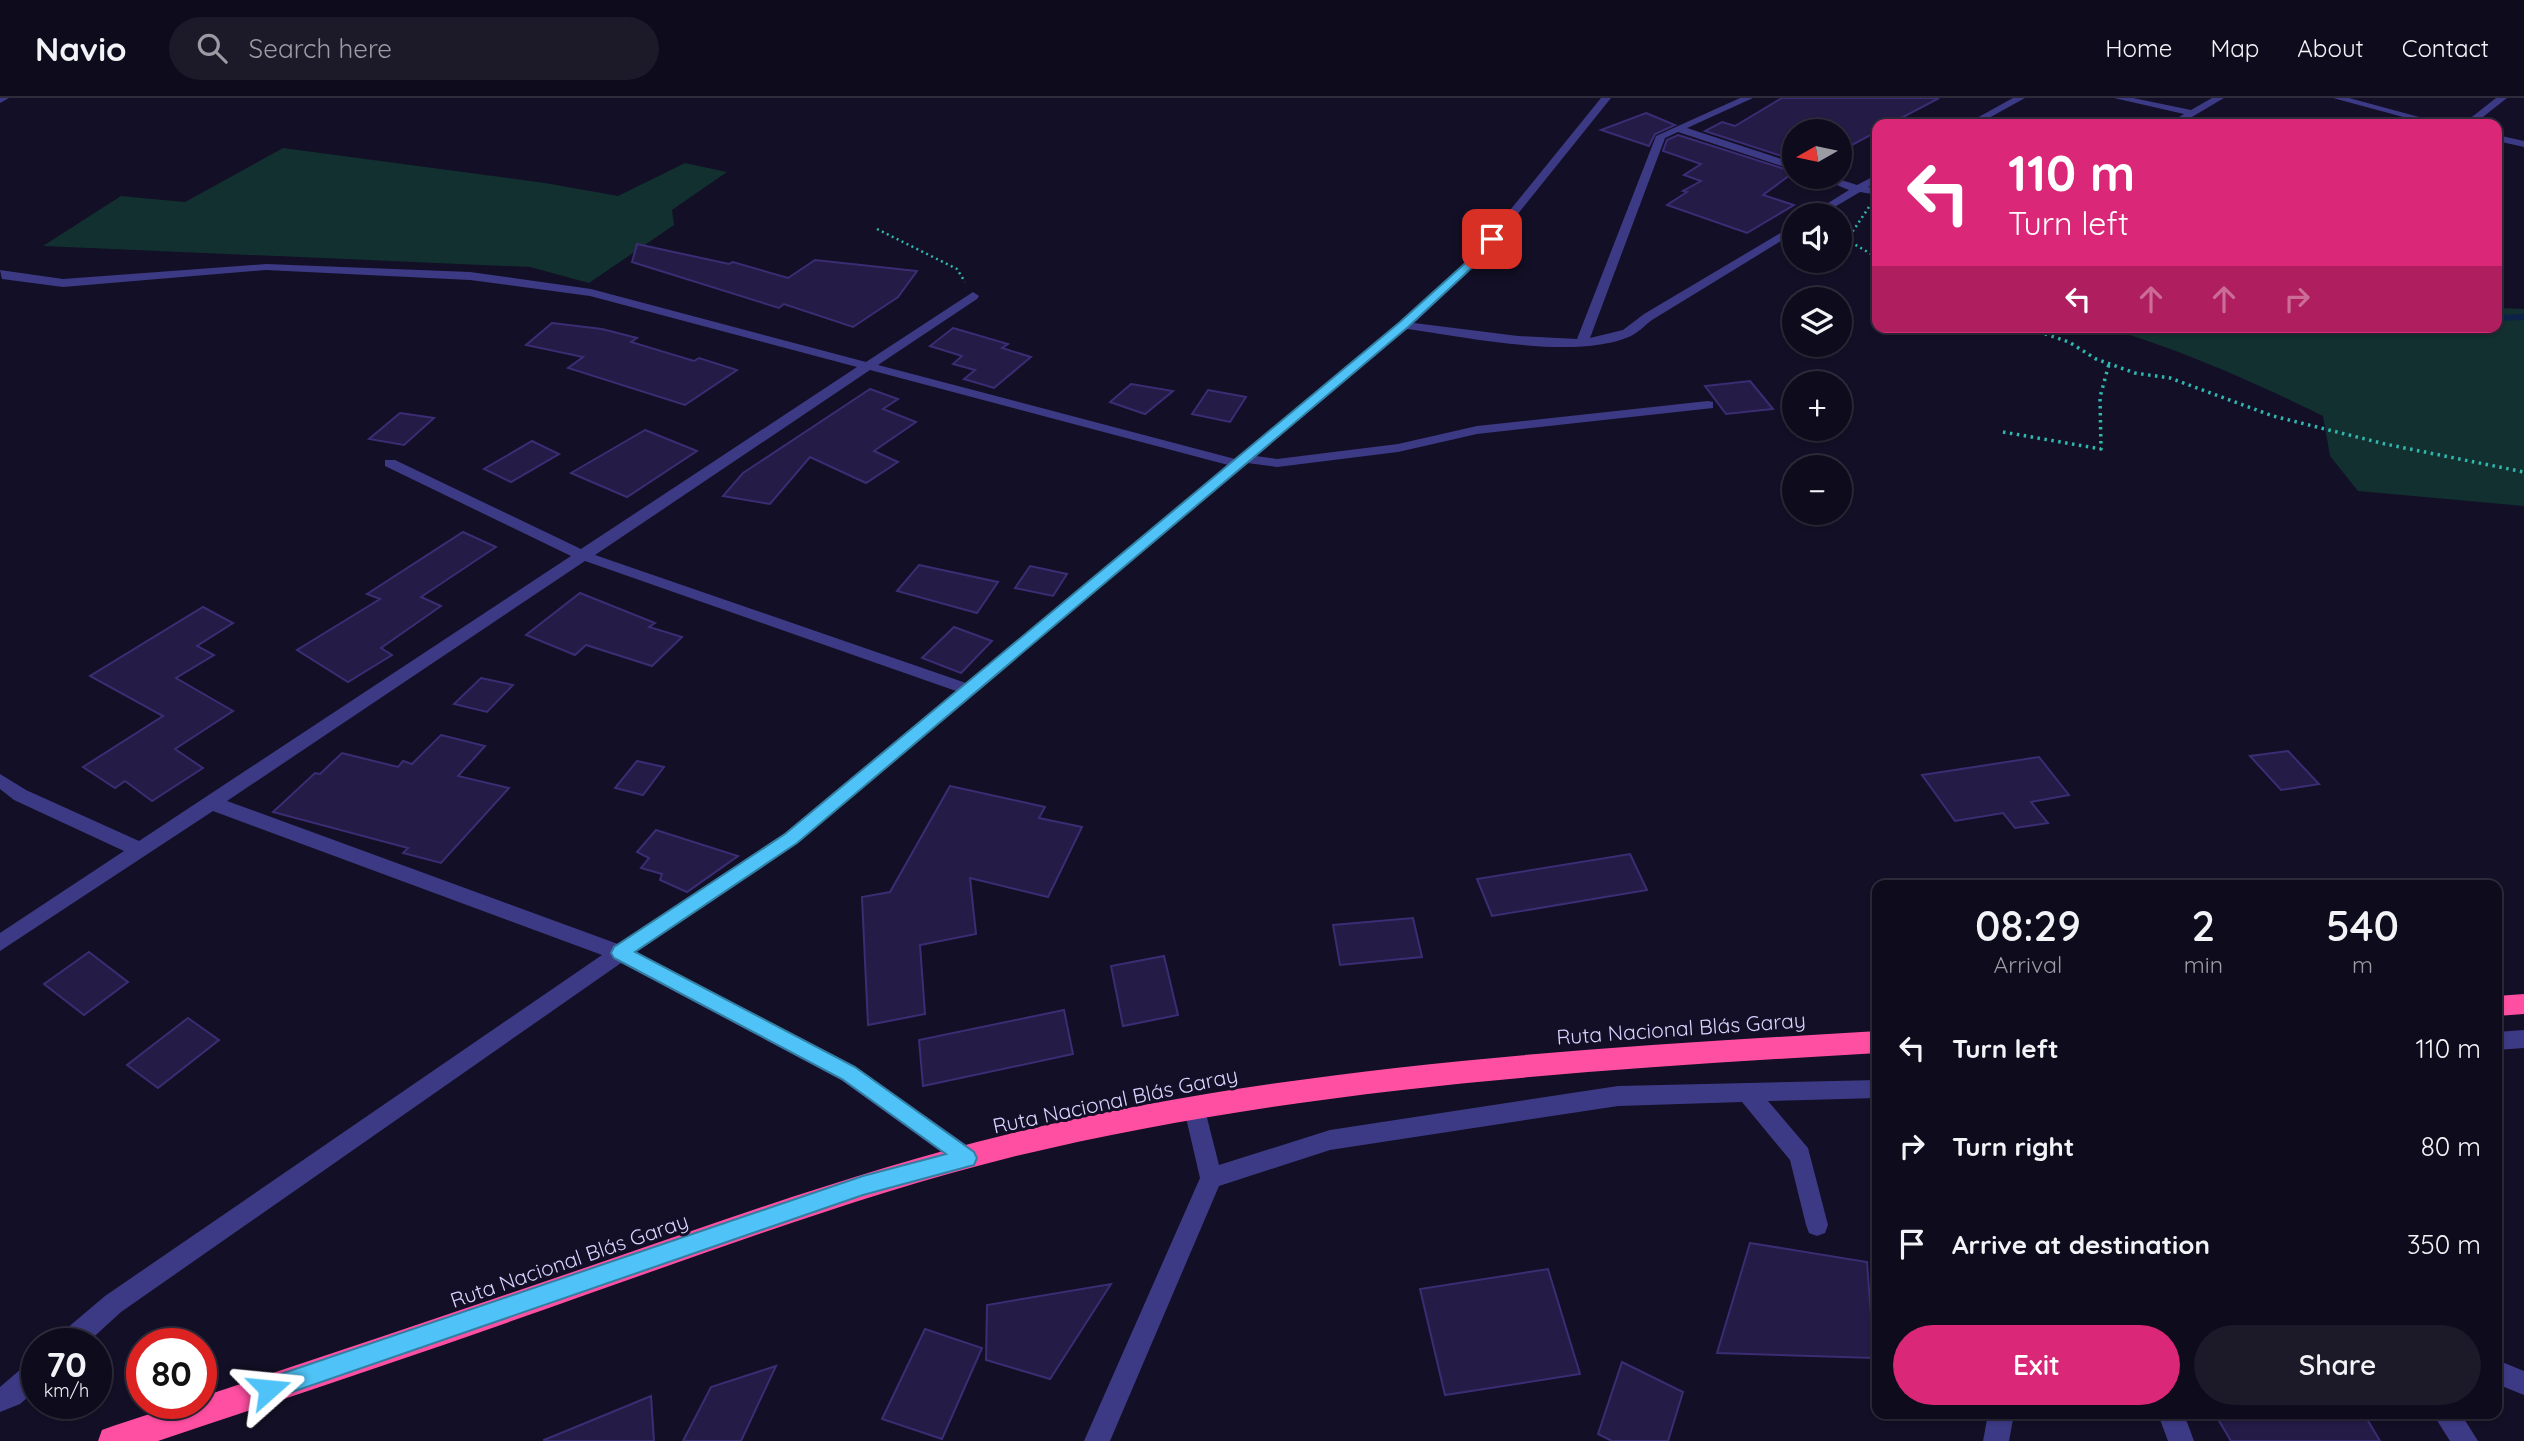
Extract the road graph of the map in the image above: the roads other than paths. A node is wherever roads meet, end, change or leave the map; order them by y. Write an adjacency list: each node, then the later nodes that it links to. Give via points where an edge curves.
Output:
1 (1606, 98): 25 (street, via 1476,259)
2 (1748, 98): 13 (street)
3 (2020, 98): 9 (street)
4 (2119, 98): 8 (street)
5 (2219, 98): 8 (street)
6 (2338, 98): 11 (street)
7 (2502, 98): 12 (street)
8 (2193, 113): 10 (street)
9 (1980, 119)
10 (2182, 119)
11 (2420, 119)
12 (2475, 119)
13 (1679, 129): 16 (street); 26 (street, via 1661,136)
14 (2502, 139): 15 (street)
15 (2524, 144)
16 (1782, 163)
17 (1872, 181): 19 (street)
18 (1852, 187): 19 (street)
19 (1858, 189): 20 (street); 21 (street)
20 (1872, 191)
21 (1834, 203)
22 (1782, 235): 26 (street, via 1626,334)
23 (0, 274): 27 (street, via 63,283 266,267 470,276 591,293)
24 (973, 296): 27 (street)
25 (1404, 325): 26 (street); 29 (street)
26 (1582, 343)
27 (867, 365): 29 (street); 31 (street)
28 (1708, 405): 29 (street, via 1477,430 1398,448 1277,463)
29 (1242, 461): 32 (street)
30 (390, 463): 31 (street)
31 (581, 555): 32 (street); 34 (street)
32 (967, 689): 37 (street, via 791,838)
33 (0, 780): 35 (street, via 20,795)
34 (209, 802): 35 (street); 37 (street)
35 (138, 849): 36 (street)
36 (0, 943)
37 (620, 953): 46 (street, via 848,1073); 49 (street, via 113,1304)
38 (2524, 1004): 39 (highway)
39 (2502, 1006)
40 (2524, 1039): 41 (street)
41 (2502, 1041)
42 (1872, 1042): 45 (highway, Ruta Nacional Blás Garay, via 1570,1061 1272,1095)
43 (1872, 1089): 44 (street)
44 (1746, 1091): 47 (street, via 1618,1096 1330,1140); 48 (street, via 1800,1154)
45 (1195, 1109): 46 (highway, Ruta Nacional Blás Garay, via 1069,1132); 47 (street)
46 (967, 1158): 58 (highway, Ruta Nacional Blás Garay, via 863,1185)
47 (1211, 1178): 57 (street)
48 (1817, 1225)
49 (86, 1328)
50 (2502, 1375): 51 (street)
51 (2524, 1383)
52 (21, 1386): 53 (street)
53 (0, 1400)
54 (2000, 1419): 59 (street)
55 (2173, 1419): 60 (street)
56 (2450, 1419): 61 (street)
57 (1101, 1439)
58 (113, 1441)
59 (1996, 1441)
60 (2180, 1441)
61 (2465, 1441)

